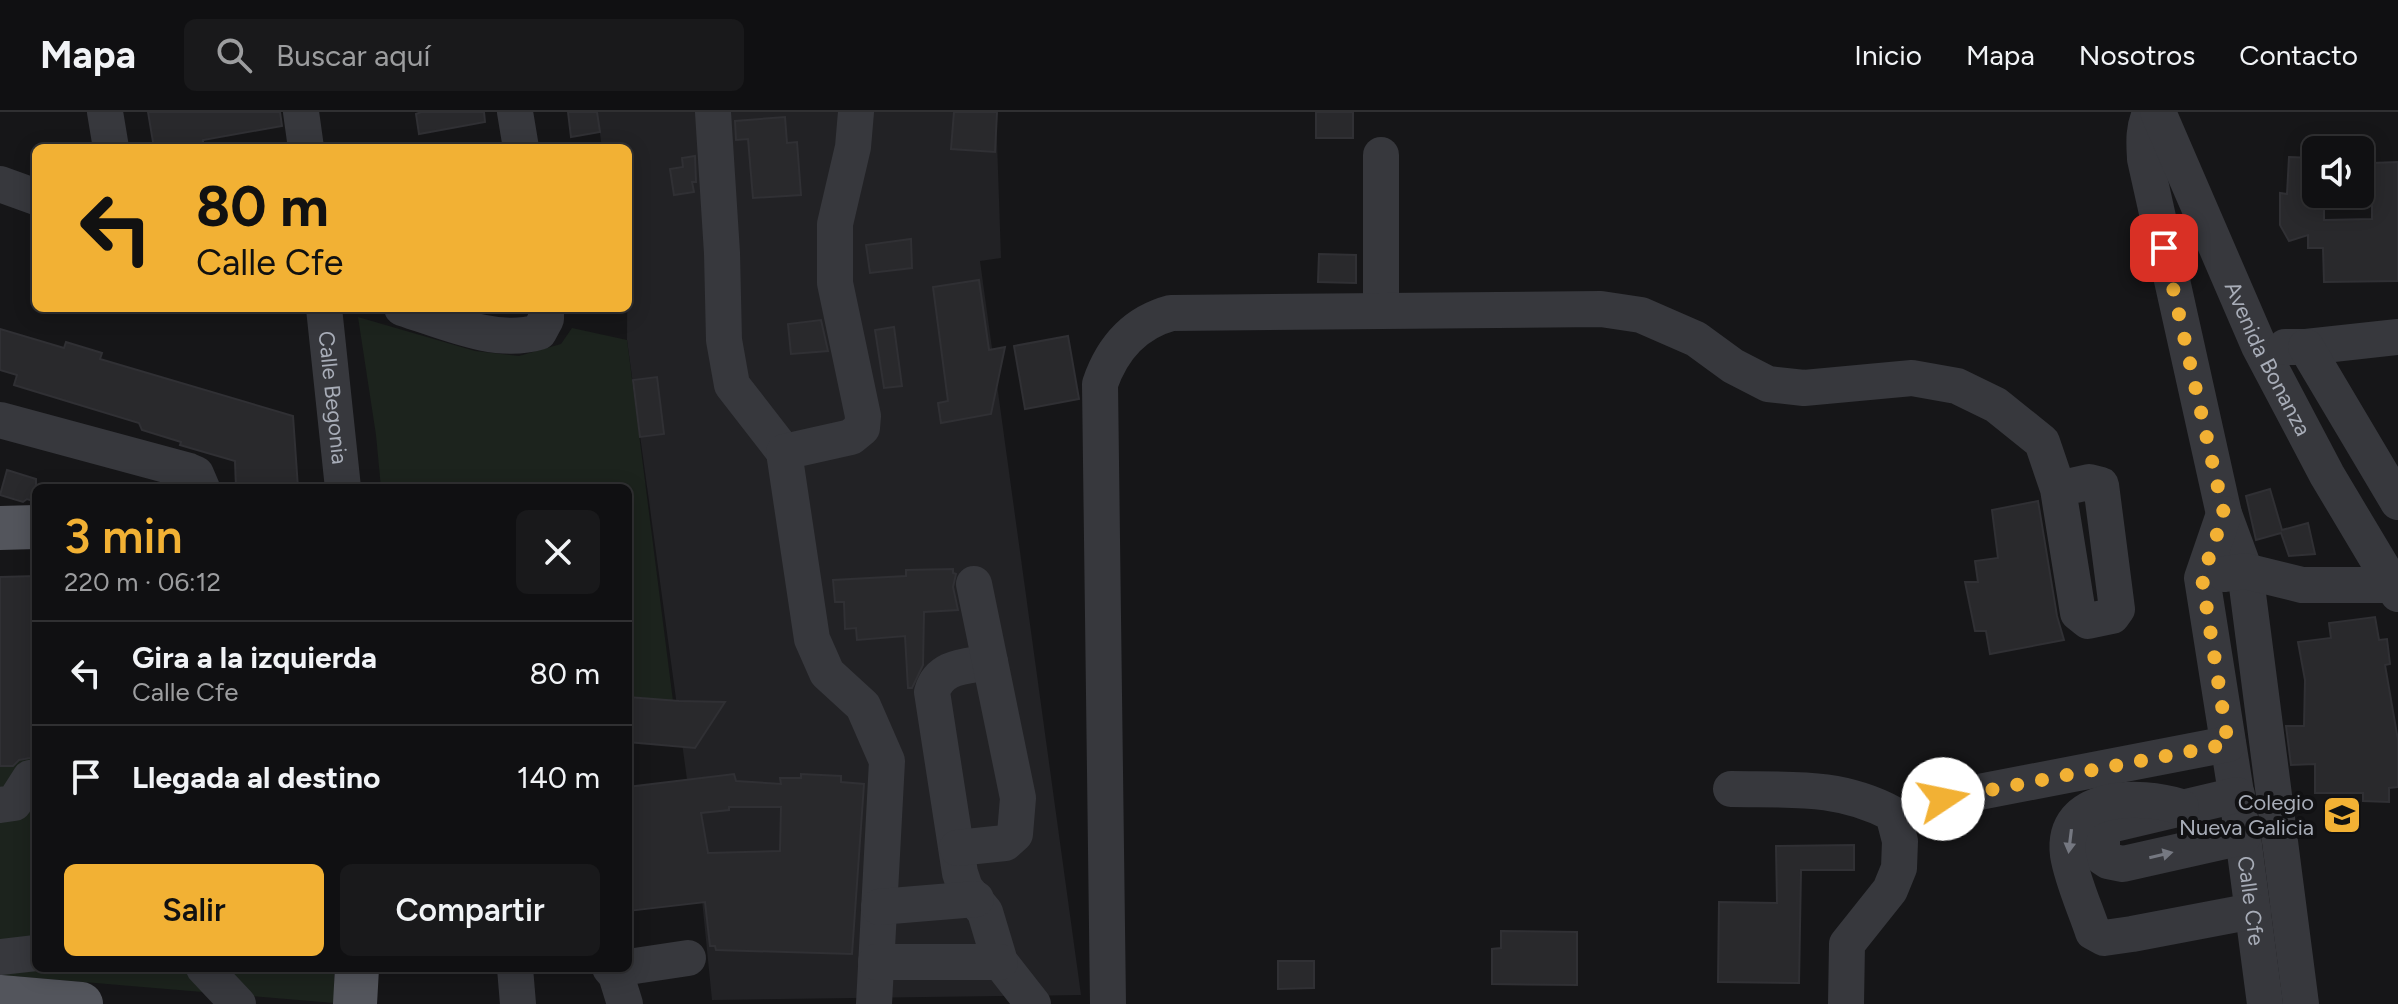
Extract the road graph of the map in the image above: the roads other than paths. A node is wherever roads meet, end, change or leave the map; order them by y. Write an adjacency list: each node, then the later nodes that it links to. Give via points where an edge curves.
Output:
1 (105, 112): 8 (street)
2 (301, 112): 9 (street)
3 (515, 112): 10 (street)
4 (713, 112): 22 (street, via 724,340 732,385)
5 (856, 112): 22 (street, via 835,224 835,283 862,428 851,437)
6 (2151, 112): 27 (street, Calle Cfe, via 2145,159)
7 (2158, 112): 19 (street, Avenida Bonanza)
8 (110, 144)
9 (305, 144)
10 (520, 144)
11 (1381, 155): 14 (street)
12 (0, 184): 13 (street)
13 (32, 196)
14 (1381, 311): 25 (street, via 1601,309 1641,315 1696,339 1768,384 1804,388 1912,378 1957,386 1996,405 2042,442); 67 (street, via 1171,313 1153,318 1126,338 1109,360 1100,384)
15 (324, 312): 24 (street, Calle Begonia)
16 (416, 312): 17 (street, via 488,333 524,336)
17 (543, 320)
18 (2398, 337): 20 (street)
19 (2259, 346): 20 (street); 33 (street, Avenida Bonanza, via 2327,475)
20 (2306, 347): 26 (street)
21 (0, 420): 23 (street, via 189,471)
22 (784, 452): 45 (street, via 812,639 827,673 863,706 887,761)
23 (201, 484)
24 (343, 484)
25 (2058, 489)
26 (2398, 502)
27 (2224, 514): 30 (street, Calle Cfe); 31 (street, Calle Cfe)
28 (32, 527): 29 (main road)
29 (0, 528)
30 (2245, 571): 31 (street); 33 (street, via 2302,585); 47 (street, Calle Cfe)
31 (2202, 578): 35 (street, Calle Cfe)
32 (974, 584): 34 (street)
33 (2396, 588)
34 (990, 662): 43 (street, via 945,672 932,692); 43 (street, via 1015,772 1015,834 1005,843)
35 (2228, 744): 38 (street, Calle Cfe); 39 (street)
36 (32, 778): 40 (street, via 14,803)
37 (1731, 789): 68 (street, via 1822,790 1893,814 1899,868 1890,890 1847,944)
38 (2237, 795): 41 (street); 42 (street, Calle Cfe)
39 (1943, 799)
40 (0, 805)
41 (2181, 807): 42 (street, one-way to 42, via 2110,825 2102,831 2102,857 2123,864); 46 (street, one-way to 46, via 2119,800 2075,819 2068,855 2093,932 2104,938)
42 (2243, 837): 46 (street, Calle Cfe)
43 (957, 848): 44 (street, via 965,888)
44 (976, 899): 45 (street); 53 (street)
45 (879, 907): 52 (street)
46 (2253, 911): 49 (street, Calle Cfe)
47 (2294, 948): 49 (street); 70 (street, Calle Cfe)
48 (32, 953): 50 (street)
49 (2258, 953): 69 (street, Calle Cfe)
50 (0, 957)
51 (688, 958): 54 (street)
52 (876, 962): 53 (street); 65 (street)
53 (1000, 962): 66 (street)
54 (632, 966)
55 (208, 972): 61 (street)
56 (357, 972): 62 (main road)
57 (515, 972): 63 (street)
58 (614, 972): 64 (street)
59 (0, 997): 60 (main road)
60 (81, 1004)
61 (238, 1004)
62 (355, 1004)
63 (518, 1004)
64 (625, 1004)
65 (874, 1004)
66 (1033, 1004)
67 (1108, 1004)
68 (1846, 1004)
69 (2265, 1004)
70 (2301, 1004)

